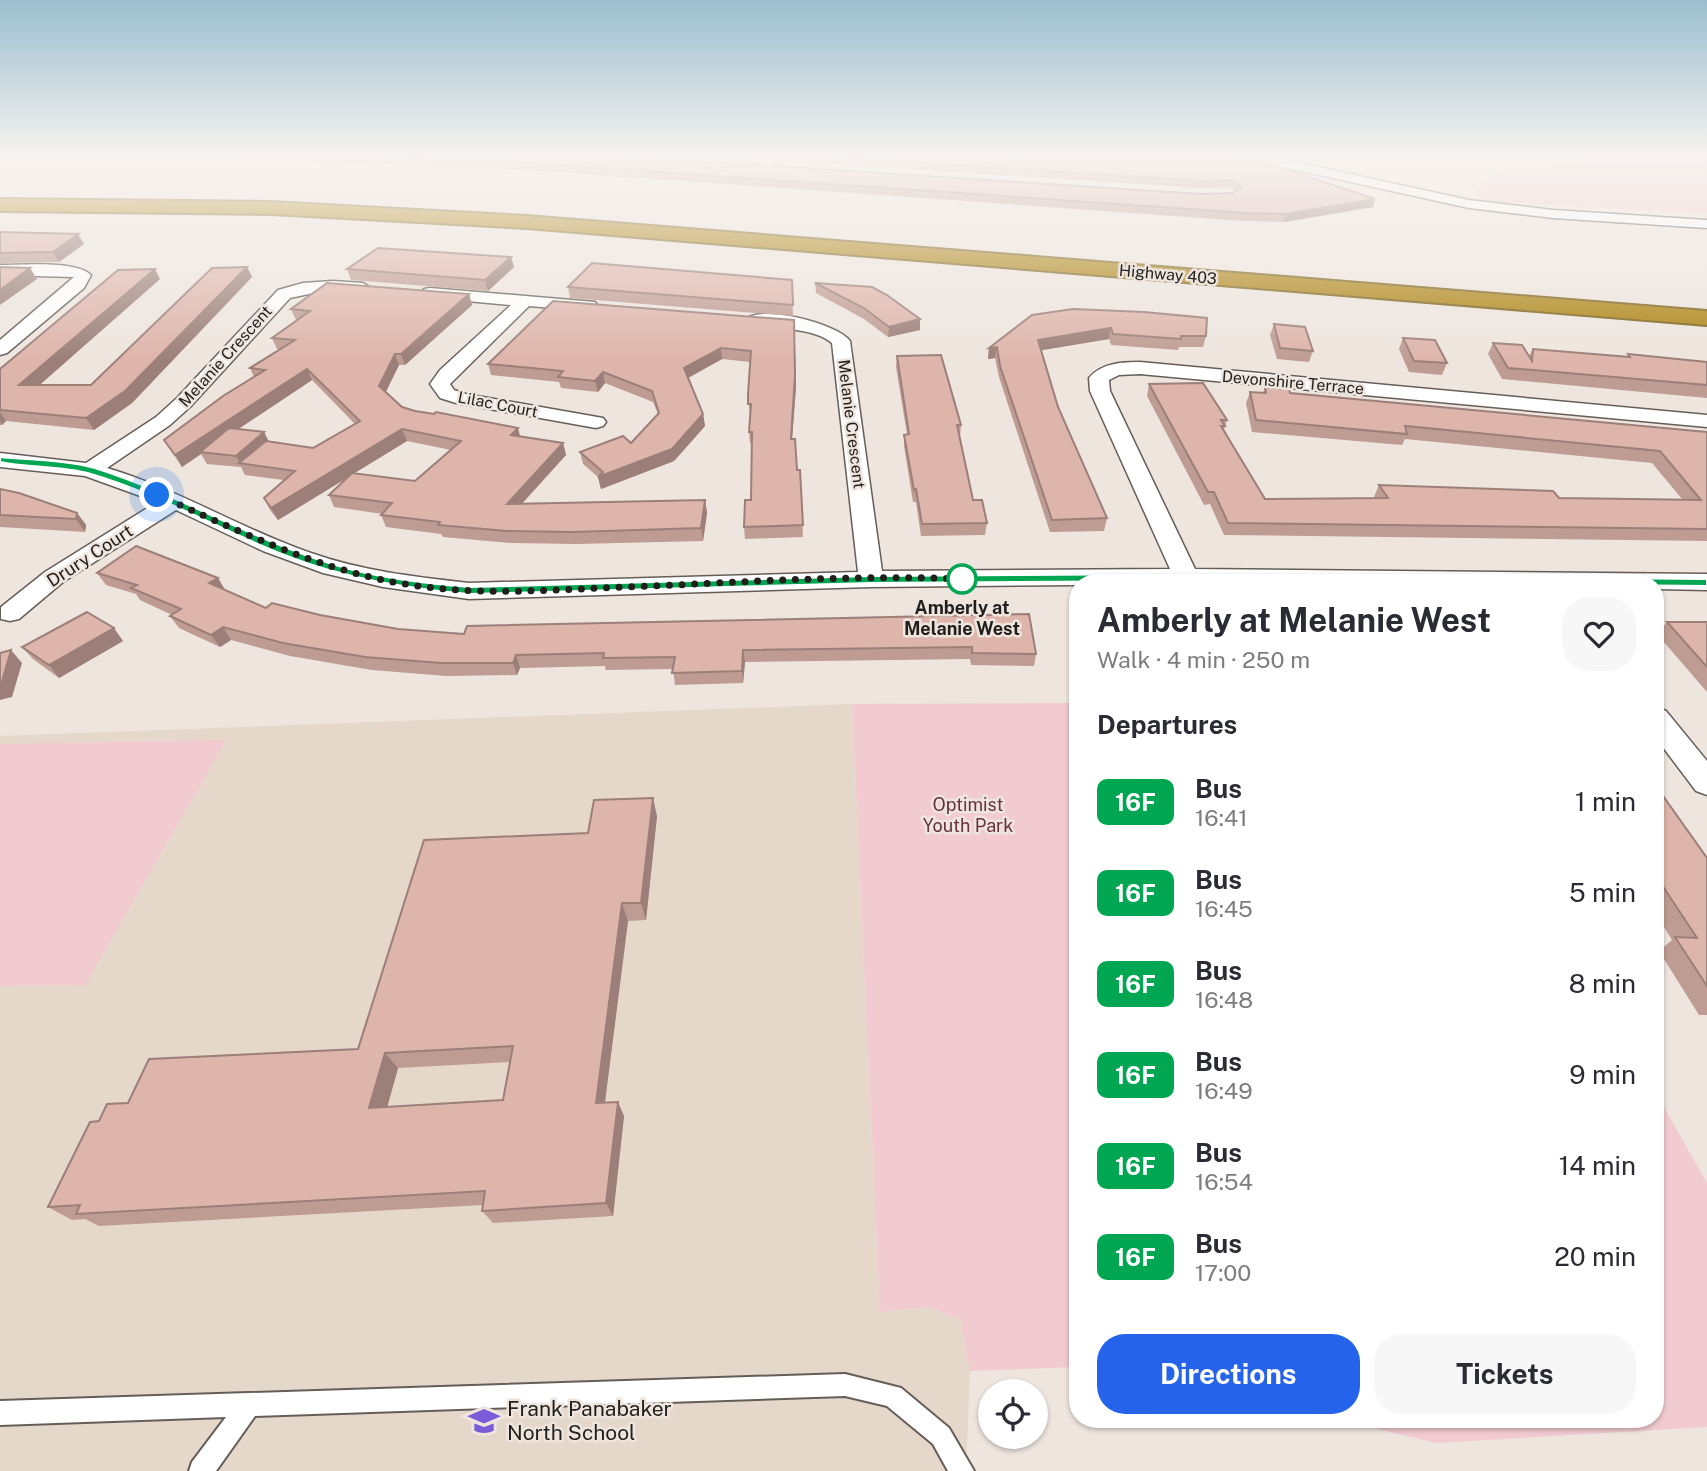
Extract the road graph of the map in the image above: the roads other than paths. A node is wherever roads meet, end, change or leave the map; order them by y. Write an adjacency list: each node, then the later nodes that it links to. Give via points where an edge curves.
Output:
1 (560, 225): 8 (highway, Highway 403)
2 (0, 270): 9 (street, via 83,275)
3 (377, 289): 13 (street, Melanie Crescent, via 318,285 284,294 184,402)
4 (417, 292): 5 (street)
5 (525, 300): 6 (street); 11 (street, Lilac Court, via 440,384 447,394 463,399)
6 (607, 308)
7 (730, 318): 17 (street, Melanie Crescent, via 821,328 841,341)
8 (1707, 318)
9 (0, 349)
10 (1707, 421): 15 (street, Devonshire Terrace, via 1140,368 1107,372 1099,378 1100,391)
11 (596, 422)
12 (0, 460): 13 (street)
13 (90, 470): 14 (street)
14 (173, 502): 17 (street, via 291,554 405,584 469,591); 20 (street, Drury Court, via 54,577)
15 (1185, 574)
16 (1069, 578): 17 (street)
17 (871, 579)
18 (1664, 582): 19 (street)
19 (1707, 582)
20 (10, 613)
21 (1664, 728): 22 (street)
22 (1707, 783)
23 (249, 1405): 24 (lane); 25 (lane); 26 (lane, via 845,1385 893,1396 941,1436)
24 (0, 1413)
25 (201, 1471)
26 (962, 1471)

